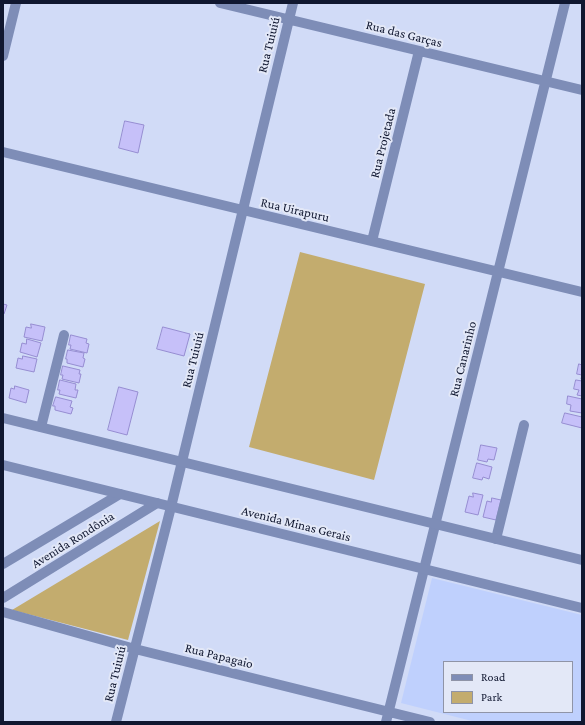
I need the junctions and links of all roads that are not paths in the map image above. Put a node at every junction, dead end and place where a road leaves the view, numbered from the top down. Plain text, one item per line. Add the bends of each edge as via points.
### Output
1 (16, 3) edge
2 (220, 3) edge
3 (293, 3) edge
4 (565, 3) edge
5 (289, 20) junction
6 (419, 51) junction
7 (3, 56) edge
8 (545, 82) junction
9 (582, 90) edge
10 (3, 152) edge
11 (242, 211) junction
12 (372, 241) junction
13 (498, 271) junction
14 (582, 292) edge
15 (64, 335) dead end
16 (3, 418) edge
17 (524, 425) dead end
18 (41, 427) junction
19 (182, 462) junction
20 (3, 465) edge
21 (120, 494) junction
22 (157, 503) junction
23 (171, 507) junction
24 (435, 524) junction
25 (496, 539) junction
26 (582, 560) edge
27 (3, 564) edge
28 (424, 569) junction
29 (3, 598) edge
30 (582, 608) edge
31 (3, 612) edge
32 (135, 649) junction
33 (389, 712) junction
34 (116, 722) edge
35 (386, 722) edge
36 (430, 722) edge

1 - 7 street
2 - 5 street, Rua das Garças
3 - 5 street, Rua Tuiuiú
4 - 8 street, Rua Canarinho
5 - 6 street, Rua das Garças
5 - 11 street, Rua Tuiuiú
6 - 8 street, Rua das Garças
6 - 12 street, Rua Projetada
8 - 9 street, Rua das Garças
8 - 13 street, Rua Canarinho
10 - 11 street, Rua Uirapuru
11 - 12 street, Rua Uirapuru
11 - 19 street, Rua Tuiuiú
12 - 13 street, Rua Uirapuru
13 - 14 street, Rua Uirapuru
13 - 24 street, Rua Canarinho
15 - 18 street
16 - 18 street
17 - 25 street
18 - 19 street
19 - 23 street, Rua Tuiuiú
19 - 24 street
20 - 21 street, Avenida Minas Gerais
21 - 22 street, Avenida Minas Gerais
21 - 27 street, Avenida Rondônia
22 - 23 street, Avenida Minas Gerais
22 - 29 street, Avenida Rondônia
23 - 28 street, Avenida Minas Gerais
23 - 32 street, Rua Tuiuiú
24 - 25 street
24 - 28 street, Rua Canarinho
25 - 26 street
28 - 30 street, Avenida Minas Gerais
28 - 33 street, Rua Canarinho
31 - 32 street, Rua Papagaio
32 - 33 street, Rua Papagaio
32 - 34 street, Rua Tuiuiú
33 - 35 street, Rua Canarinho
33 - 36 street, Rua Papagaio

